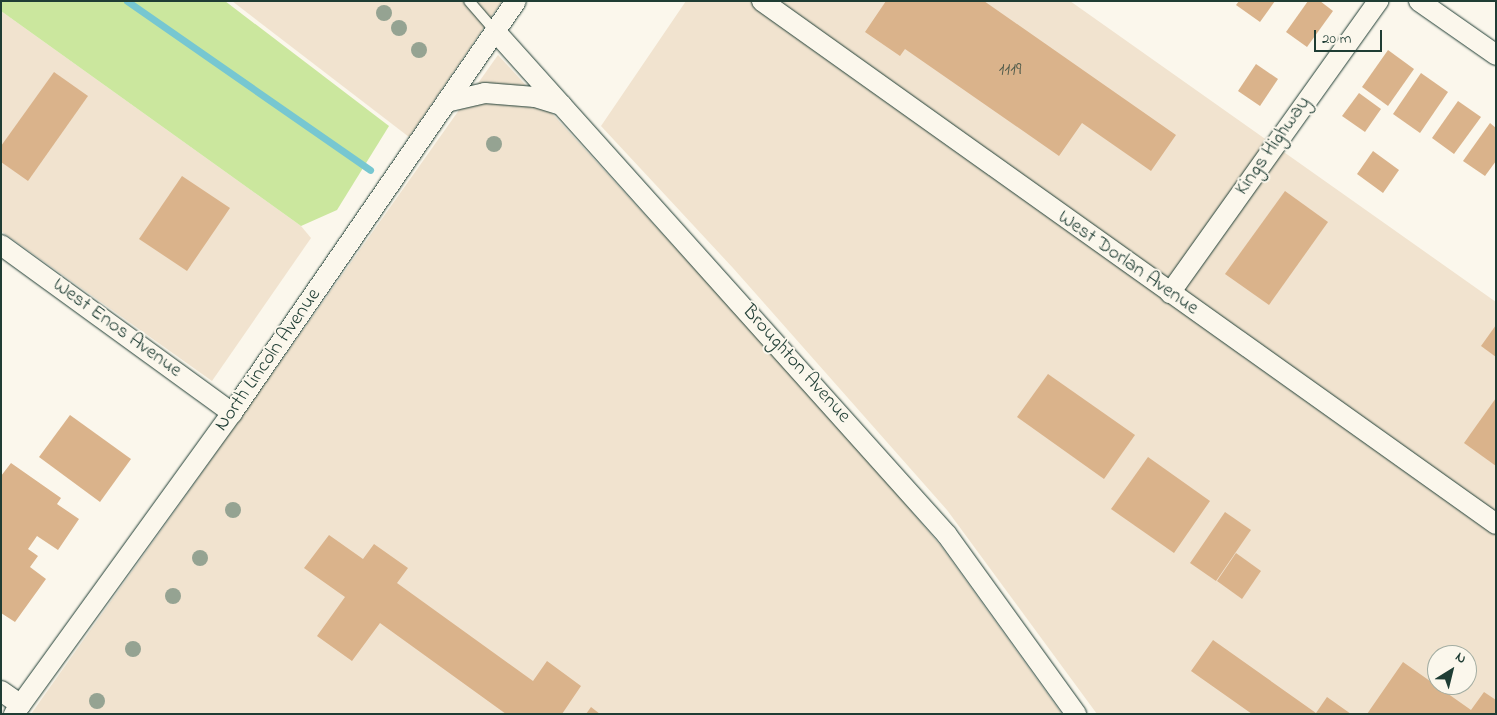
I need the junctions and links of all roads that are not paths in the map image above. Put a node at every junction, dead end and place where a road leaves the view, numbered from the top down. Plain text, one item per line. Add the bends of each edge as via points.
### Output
1 (469, 1) edge
2 (516, 1) edge
3 (762, 1) edge
4 (1378, 1) edge
5 (1419, 1) edge
6 (495, 31) junction
7 (1496, 55) edge
8 (446, 102) junction
9 (562, 105) junction
10 (1, 245) edge
11 (1170, 293) junction
12 (232, 413) junction
13 (1496, 524) edge
14 (1, 691) edge
15 (18, 709) edge
16 (1076, 714) edge

1 - 6 lane
2 - 6 street, North Lincoln Avenue
3 - 11 street, West Dorlan Avenue
4 - 11 street, Kings Highway
5 - 7 street
6 - 8 street, North Lincoln Avenue
6 - 9 street, Broughton Avenue
8 - 9 street via 485,93 535,97
8 - 12 street, North Lincoln Avenue
9 - 16 street, Broughton Avenue via 947,535 1020,632
10 - 12 street, West Enos Avenue
11 - 13 street, West Dorlan Avenue
12 - 15 street, North Lincoln Avenue
14 - 15 street

